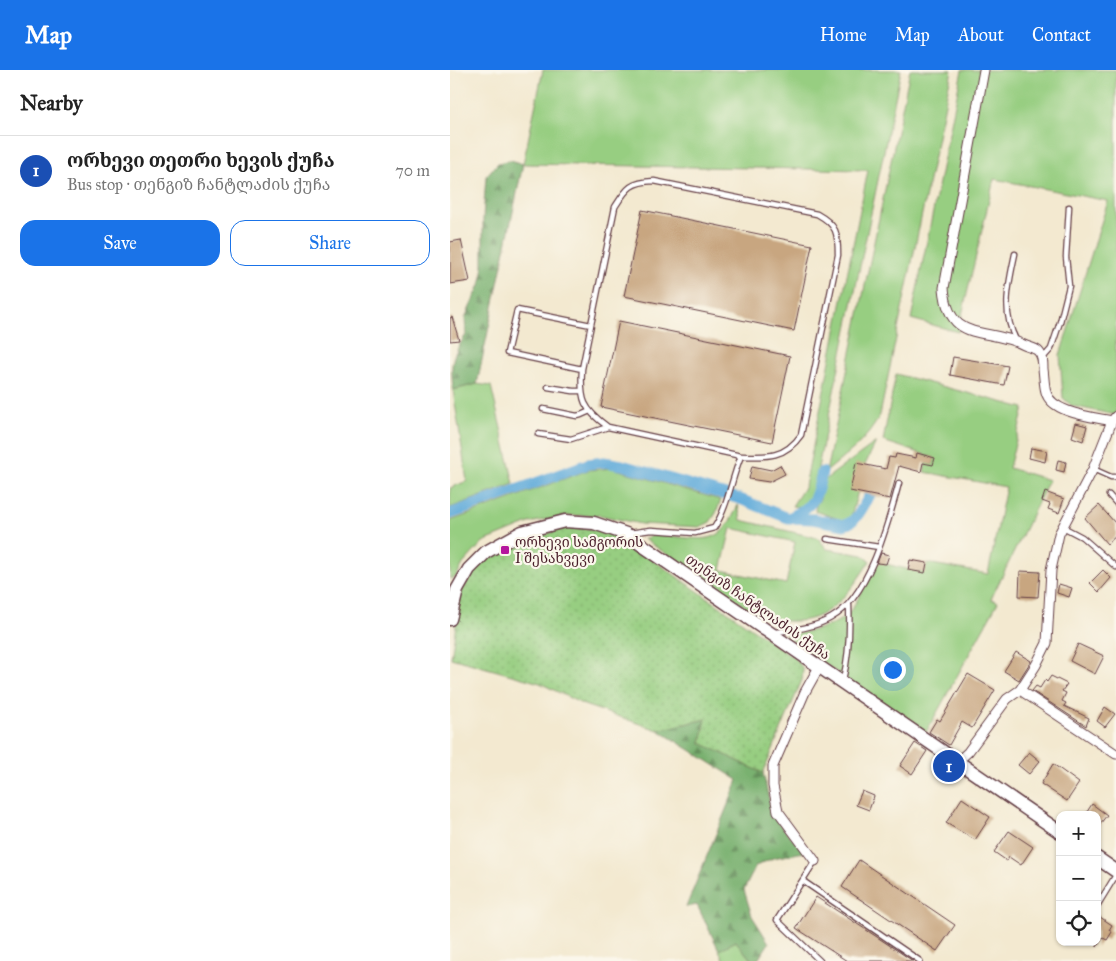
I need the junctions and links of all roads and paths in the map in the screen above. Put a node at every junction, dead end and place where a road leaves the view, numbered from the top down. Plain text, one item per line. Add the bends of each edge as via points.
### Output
1 (984, 70) edge
2 (1069, 207) dead end
3 (1015, 254) dead end
4 (591, 325) junction
5 (1016, 341) junction
6 (1042, 358) junction
7 (582, 369) junction
8 (548, 387) dead end
9 (580, 390) junction
10 (543, 409) dead end
11 (590, 411) junction
12 (1114, 418) edge
13 (608, 427) junction
14 (538, 434) dead end
15 (741, 456) junction
16 (1093, 469) junction
17 (1114, 478) edge
18 (900, 484) dead end
19 (1109, 496) dead end
20 (1116, 504) edge
21 (1063, 527) junction
22 (626, 534) junction
23 (827, 539) dead end
24 (878, 547) junction
25 (1116, 567) edge
26 (454, 589) edge
27 (849, 605) junction
28 (450, 619) edge
29 (771, 633) junction
30 (819, 667) junction
31 (842, 684) junction
32 (1020, 690) junction
33 (1116, 754) edge
34 (957, 762) junction
35 (1056, 829) edge
36 (815, 861) joint
37 (1101, 861) edge
38 (1116, 871) edge
39 (1116, 875) edge
40 (802, 881) junction
41 (1100, 901) edge
42 (820, 961) edge
43 (920, 961) edge

1 - 5 street via 944,288 945,305 955,322 966,330
2 - 6 lane via 1066,258 1069,286 1051,349
3 - 5 lane via 1007,303 1010,328
4 - 7 lane
4 - 7 lane via 517,310 507,352
4 - 15 lane via 615,207 625,191 638,182 654,181 817,214 831,222 838,238 838,255 801,435 795,444 781,453 769,457
5 - 6 street via 1038,351
6 - 12 street via 1046,393 1054,405 1073,413
7 - 9 lane
8 - 9 lane
9 - 11 lane
10 - 11 lane via 577,416
11 - 13 lane
12 - 16 street
13 - 14 lane via 571,439
13 - 15 lane
15 - 22 lane via 714,528 695,533 651,530
16 - 17 lane
16 - 21 street
18 - 24 lane
19 - 20 lane
21 - 25 lane via 1082,537
21 - 32 street via 1051,570 1047,643
22 - 26 street, თენგიზ ჩანტლაძის ქუჩა via 594,523 566,521 522,532 486,552
22 - 29 street, თენგიზ ჩანტლაძის ქუჩა
23 - 24 lane
24 - 27 lane via 868,576
26 - 28 street, თენგიზ ჩანტლაძის ქუჩა
27 - 29 lane via 831,618 805,628
27 - 31 lane via 850,631
29 - 30 street, თენგიზ ჩანტლაძის ქუჩა
30 - 31 street, თენგიზ ჩანტლაძის ქუჩა
30 - 36 street via 773,766 778,811
31 - 34 street, თენგიზ ჩანტლაძის ქუჩა
32 - 33 street
32 - 34 street via 1007,699
34 - 35 street, თენგიზ ჩანტლაძის ქუჩა
36 - 40 lane
37 - 38 street
39 - 41 lane
40 - 42 lane via 777,920
40 - 43 lane

